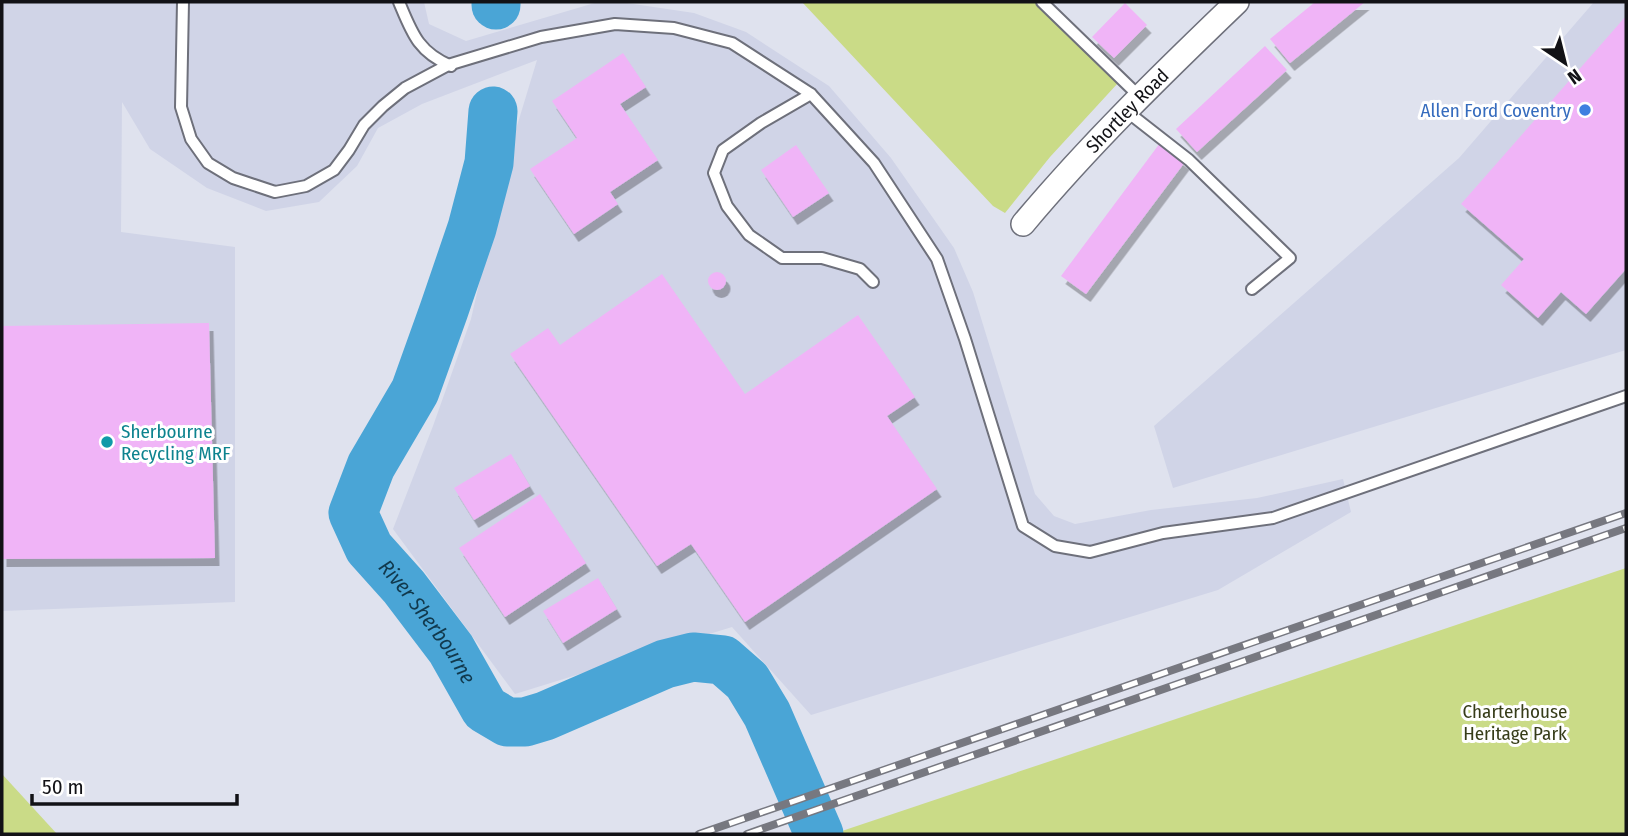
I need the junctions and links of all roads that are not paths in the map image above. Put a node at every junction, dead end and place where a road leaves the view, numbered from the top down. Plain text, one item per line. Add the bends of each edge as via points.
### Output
1 (183, 2) edge
2 (399, 2) edge
3 (1042, 2) edge
4 (1237, 2) edge
5 (450, 65) junction
6 (811, 94) junction
7 (1132, 103) junction
8 (1023, 223) dead end
9 (873, 282) dead end
10 (1252, 289) dead end
11 (1626, 396) edge

1 - 5 lane via 181,107 191,138 208,163 233,178 275,192 306,186 334,170 364,125 383,106 405,88
2 - 5 lane via 412,33 433,59
3 - 7 lane
4 - 7 street, Shortley Road
5 - 6 lane via 541,37 615,24 674,28 732,43
6 - 9 lane via 723,150 714,173 727,206 749,235 782,258 822,258 860,269
6 - 11 lane via 874,163 937,259 1023,526 1055,546 1090,552 1163,533 1273,518
7 - 8 street, Shortley Road
7 - 10 lane via 1290,258

